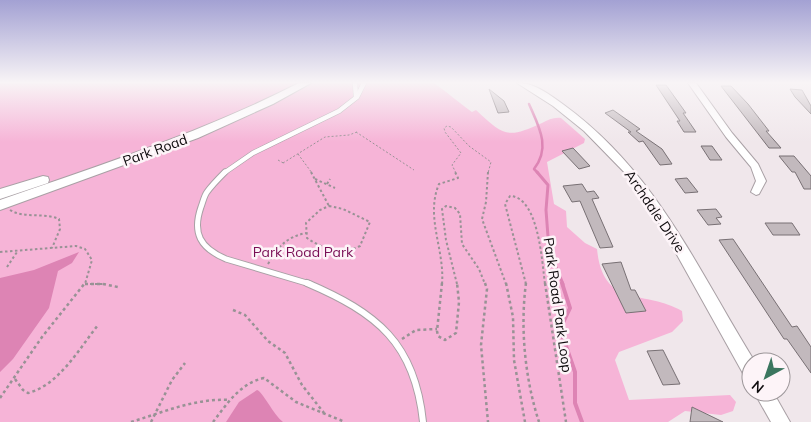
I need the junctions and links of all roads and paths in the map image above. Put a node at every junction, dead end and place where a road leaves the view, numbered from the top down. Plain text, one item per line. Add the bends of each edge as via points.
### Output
1 (247, 103) edge
2 (267, 103) edge
3 (351, 103) edge
4 (555, 103) edge
5 (706, 103) edge
6 (298, 154) junction
7 (278, 160) dead end
8 (414, 170) dead end
9 (315, 179) junction
10 (330, 179) dead end
11 (327, 184) junction
12 (335, 188) dead end
13 (756, 192) dead end
14 (0, 194) edge
15 (4, 205) edge
16 (329, 206) junction
17 (306, 233) junction
18 (52, 248) junction
19 (0, 252) edge
20 (18, 252) junction
21 (7, 267) dead end
22 (264, 270) junction
23 (85, 284) junction
24 (118, 287) dead end
25 (233, 310) dead end
26 (98, 325) dead end
27 (437, 329) junction
28 (396, 342) junction
29 (741, 354) edge
30 (184, 363) dead end
31 (15, 379) junction
32 (0, 398) edge
33 (230, 400) junction
34 (769, 402) edge
35 (154, 415) junction
36 (326, 415) junction
37 (131, 422) edge
38 (151, 422) edge
39 (213, 422) edge
40 (345, 422) edge
41 (424, 422) edge
42 (488, 422) edge
43 (525, 422) edge
44 (539, 422) edge
45 (566, 422) edge
46 (781, 422) edge

1 - 14 main road, Park Road via 168,137
2 - 15 main road, Park Road via 158,149
3 - 22 lane via 231,166 215,179 200,200 197,228 206,247 219,256
4 - 29 street, Archdale Drive via 590,130 643,187
5 - 13 street via 755,166 761,180
6 - 7 path via 284,164
6 - 8 path via 325,137 356,132
6 - 9 path
9 - 11 path
9 - 16 path
10 - 11 path
11 - 12 path
15 - 18 path via 15,213 45,214 59,219 60,229
16 - 17 path via 306,223
16 - 17 path via 370,222 360,246 348,251 329,249 308,240
17 - 22 path via 286,239
18 - 20 path
18 - 23 path via 76,246 85,249 92,260
19 - 20 path
20 - 21 path
22 - 28 lane via 307,283 338,298 375,322
23 - 24 path
23 - 31 path via 42,337
25 - 36 path via 245,315 268,341 285,354 302,385
26 - 31 path via 40,391 28,393
27 - 28 path via 416,330
27 - 42 path via 438,336 445,340 456,333 461,300 444,236 442,209 446,206 455,208 460,214 462,244 479,269 487,289 481,345
27 - 43 path via 442,273 433,205 439,184 458,178 452,165 462,153 445,132 447,126 491,162 482,219 505,278
28 - 41 lane via 415,372
30 - 35 path
31 - 32 path
33 - 35 path via 216,398
33 - 36 path via 253,382 267,378 290,398
33 - 39 path
34 - 46 street
35 - 37 path
35 - 38 path
36 - 40 path
44 - 45 path, Park Road Park Loop via 525,356 526,281 505,204 513,195 525,203 537,230

